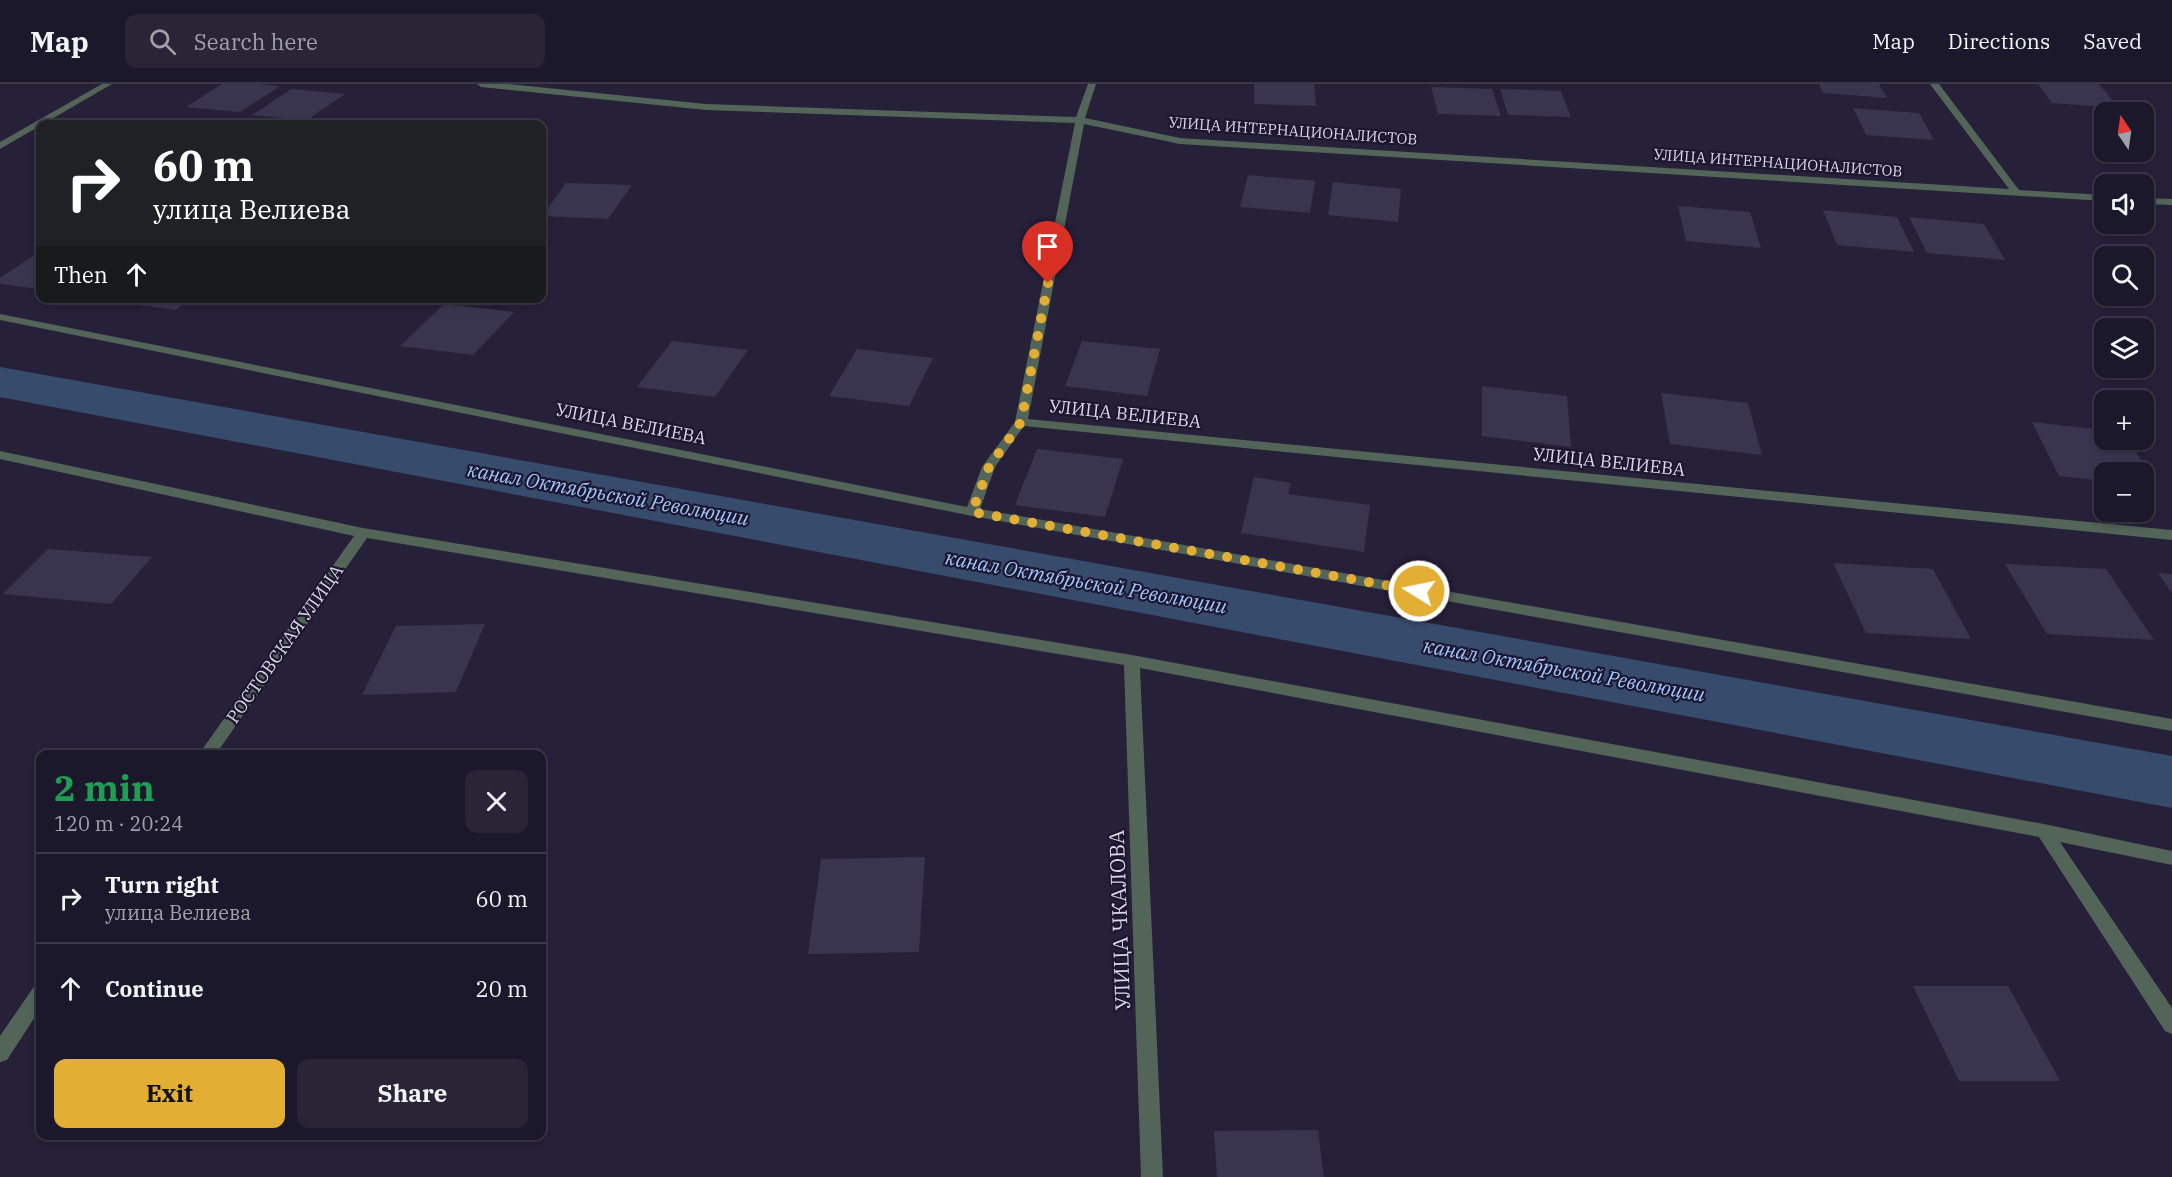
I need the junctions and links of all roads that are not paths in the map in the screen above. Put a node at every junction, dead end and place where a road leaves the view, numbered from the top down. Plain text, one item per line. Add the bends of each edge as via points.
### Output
1 (108, 84) edge
2 (481, 84) edge
3 (1092, 84) edge
4 (1934, 84) edge
5 (45, 120) edge
6 (1080, 120) junction
7 (36, 125) edge
8 (0, 146) edge
9 (2016, 192) junction
10 (2094, 197) edge
11 (2154, 201) edge
12 (2172, 202) edge
13 (0, 317) edge
14 (1021, 422) junction
15 (0, 454) edge
16 (972, 512) junction
17 (363, 533) junction
18 (2172, 535) edge
19 (1132, 661) junction
20 (2172, 724) edge
21 (210, 750) edge
22 (2044, 831) junction
23 (2172, 858) edge
24 (36, 1000) edge
25 (2172, 1025) edge
26 (0, 1053) edge
27 (1152, 1177) edge

1 - 5 street
2 - 6 street, УЛИЦА ИНТЕРНАЦИОНАЛИСТОВ via 706,106
3 - 6 street
4 - 9 street
6 - 9 street, УЛИЦА ИНТЕРНАЦИОНАЛИСТОВ via 1180,141
6 - 14 street
7 - 8 street
9 - 10 street, УЛИЦА ИНТЕРНАЦИОНАЛИСТОВ
11 - 12 street
13 - 16 street, УЛИЦА ВЕЛИЕВА
14 - 16 street via 989,467
14 - 18 street, УЛИЦА ВЕЛИЕВА
15 - 17 street
16 - 20 street, УЛИЦА ВЕЛИЕВА
17 - 19 street
17 - 21 street, РОСТОВСКАЯ УЛИЦА
19 - 22 street
19 - 27 street, УЛИЦА ЧКАЛОВА
22 - 23 street
22 - 25 street
24 - 26 street

